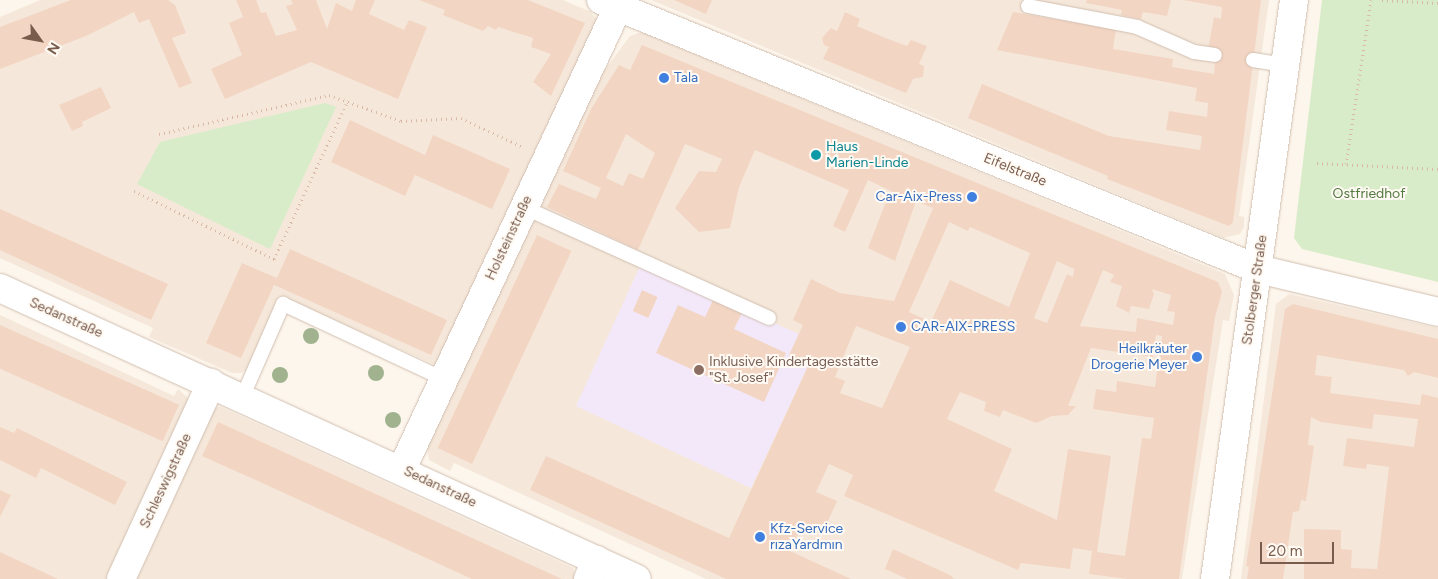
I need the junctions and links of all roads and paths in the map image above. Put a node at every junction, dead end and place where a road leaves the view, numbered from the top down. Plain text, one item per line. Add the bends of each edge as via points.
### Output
1 (1294, 0) edge
2 (1370, 0) edge
3 (1382, 0) edge
4 (1438, 3) edge
5 (609, 4) edge
6 (1028, 6) dead end
7 (1215, 55) dead end
8 (1253, 60) dead end
9 (1286, 65) junction
10 (348, 100) junction
11 (159, 134) dead end
12 (547, 158) junction
13 (1317, 163) dead end
14 (1346, 164) junction
15 (1438, 169) edge
16 (134, 191) dead end
17 (523, 207) junction
18 (1258, 268) junction
19 (0, 288) edge
20 (1438, 312) edge
21 (769, 318) dead end
22 (444, 379) junction
23 (211, 383) junction
24 (242, 398) junction
25 (402, 469) junction
26 (592, 569) edge
27 (121, 579) edge
28 (637, 579) edge
29 (1215, 579) edge

1 - 9 street, Stolberger Straße
2 - 14 path
3 - 4 path
5 - 12 street, Holsteinstraße
5 - 18 street, Eifelstraße
6 - 7 lane via 1137,27 1194,52
8 - 9 lane
9 - 18 street, Stolberger Straße
10 - 11 path via 329,95
10 - 12 path via 400,121 461,118
10 - 16 path via 274,258
12 - 17 street, Holsteinstraße
13 - 14 path
14 - 15 path
17 - 21 lane
17 - 22 street, Holsteinstraße
18 - 20 street, Eifelstraße
18 - 29 street, Stolberger Straße
19 - 23 street, Sedanstraße
22 - 24 lane via 283,304
22 - 25 street, Holsteinstraße
23 - 24 street, Sedanstraße
23 - 27 street, Schleswigstraße
24 - 25 street, Sedanstraße
25 - 26 street, Sedanstraße
26 - 28 street, Sedanstraße

